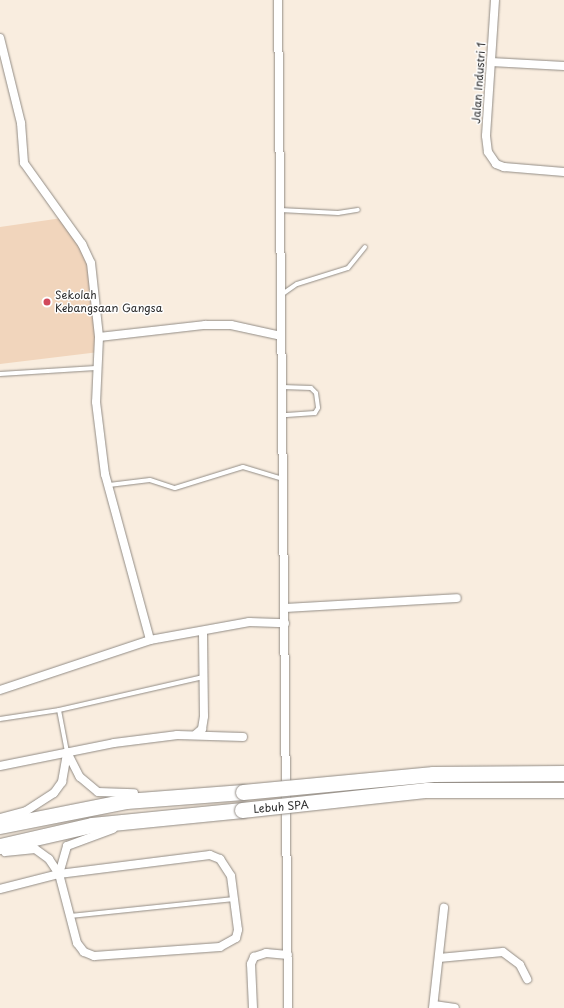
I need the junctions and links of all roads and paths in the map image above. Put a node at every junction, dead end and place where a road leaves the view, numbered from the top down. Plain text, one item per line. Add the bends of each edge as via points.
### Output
1 (278, 0) edge
2 (495, 0) edge
3 (0, 38) edge
4 (491, 62) junction
5 (564, 66) edge
6 (564, 172) edge
7 (280, 210) junction
8 (358, 210) dead end
9 (365, 247) dead end
10 (282, 295) junction
11 (281, 336) junction
12 (99, 337) junction
13 (96, 368) junction
14 (0, 374) edge
15 (282, 387) junction
16 (283, 415) junction
17 (283, 479) junction
18 (108, 484) junction
19 (457, 598) dead end
20 (285, 608) junction
21 (285, 623) junction
22 (203, 633) junction
23 (150, 640) junction
24 (205, 676) junction
25 (0, 690) edge
26 (59, 710) junction
27 (0, 719) edge
28 (196, 734) junction
29 (243, 737) dead end
30 (67, 752) junction
31 (0, 766) edge
32 (564, 773) edge
33 (564, 790) edge
34 (195, 795) junction
35 (0, 818) edge
36 (155, 819) junction
37 (0, 826) edge
38 (0, 846) edge
39 (0, 853) edge
40 (59, 874) junction
41 (0, 889) edge
42 (234, 899) junction
43 (444, 908) dead end
44 (69, 916) junction
45 (288, 955) junction
46 (439, 958) junction
47 (527, 979) dead end
48 (433, 1007) edge
49 (253, 1008) edge
50 (288, 1008) edge
51 (455, 1008) edge

1 - 7 street
2 - 4 street, Jalan Industri 1
3 - 12 street via 21,123 24,163 82,244 91,264
4 - 5 street
4 - 6 street, Jalan Industri 1 via 486,136 488,152 496,164
7 - 8 lane via 338,213
7 - 10 street
9 - 10 lane via 348,268 297,284
10 - 11 street
11 - 12 street via 231,325 205,325
11 - 15 street
12 - 13 street
13 - 14 lane
13 - 18 street via 96,402
15 - 16 street
15 - 16 lane via 311,388 316,392 318,408 315,413
16 - 17 street
17 - 18 lane via 243,467 175,488 150,480
17 - 20 street
18 - 23 street
19 - 20 street
20 - 21 street
21 - 22 street via 249,622
21 - 45 street
22 - 23 street
22 - 24 street
23 - 25 street
24 - 26 lane
24 - 28 street via 203,724
26 - 27 lane
26 - 30 lane
28 - 29 street
28 - 30 street
30 - 31 street
30 - 34 street via 80,777 98,792 110,795 177,791
30 - 35 street via 62,782 54,793 26,811
32 - 34 highway, Lebuh SPA, bridge via 433,774
33 - 36 highway, Lebuh SPA, bridge via 428,790
34 - 37 highway, Lebuh SPA via 80,808
36 - 38 highway, Lebuh SPA via 92,825
36 - 40 street via 102,832 67,846
39 - 40 street via 35,849 49,859
40 - 41 street
40 - 42 street via 210,855 226,867
40 - 44 street
42 - 44 lane
42 - 44 street via 236,938 220,947 94,956 84,952 77,943
43 - 46 street
45 - 49 street via 266,953 254,957
45 - 50 street
46 - 47 street via 503,952 520,965
46 - 48 street
48 - 51 street

